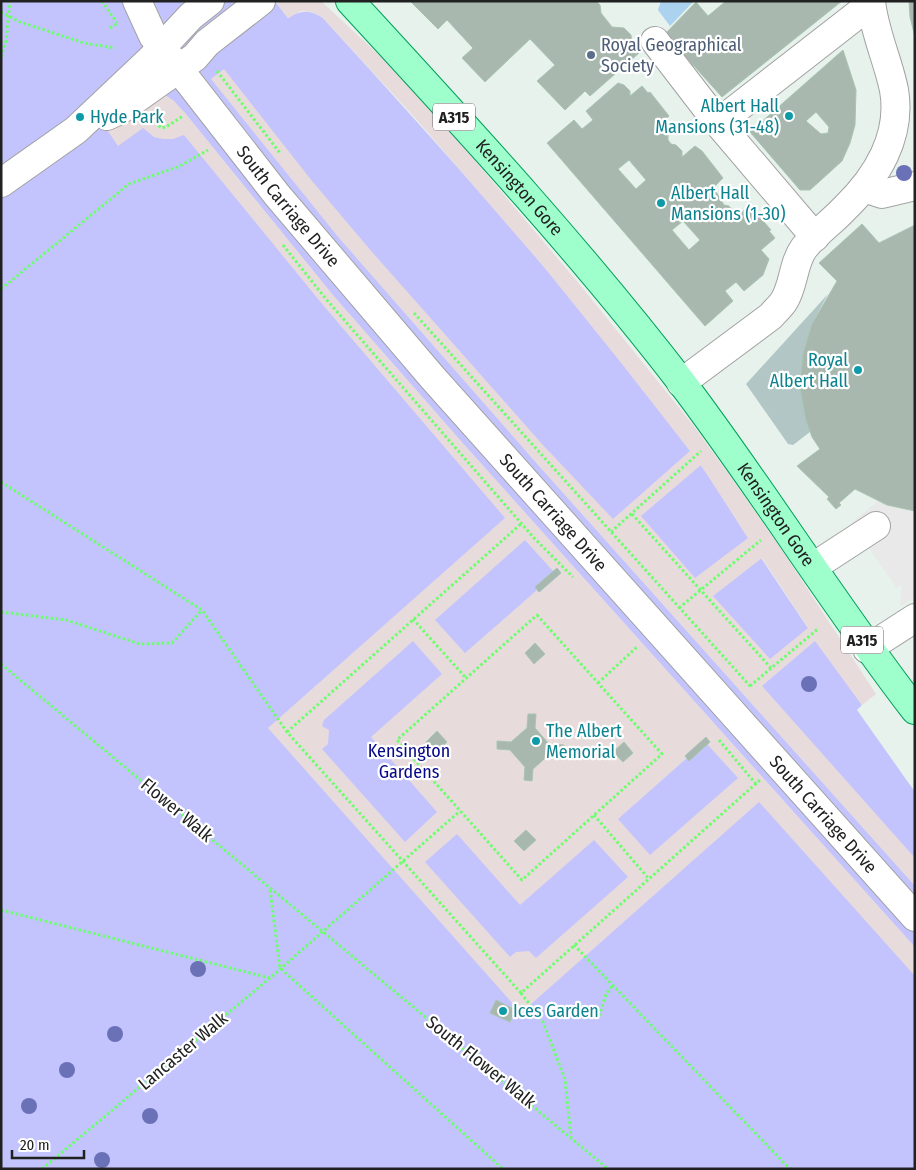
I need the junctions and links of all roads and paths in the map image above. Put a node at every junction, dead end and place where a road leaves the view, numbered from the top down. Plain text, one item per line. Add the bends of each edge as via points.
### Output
1 (10, 1) edge
2 (102, 1) edge
3 (261, 1) edge
4 (350, 1) edge
5 (871, 3) edge
6 (139, 4) edge
7 (201, 9) edge
8 (1, 12) edge
9 (9, 16) junction
10 (117, 24) junction
11 (110, 28) dead end
12 (120, 29) dead end
13 (655, 41) dead end
14 (115, 48) dead end
15 (1, 57) edge
16 (170, 59) junction
17 (219, 73) dead end
18 (904, 95) edge
19 (149, 113) dead end
20 (181, 117) dead end
21 (718, 123) junction
22 (208, 150) dead end
23 (284, 158) dead end
24 (1, 183) edge
25 (915, 186) edge
26 (864, 188) junction
27 (815, 237) junction
28 (1, 290) edge
29 (414, 312) dead end
30 (681, 383) junction
31 (696, 458) dead end
32 (1, 482) edge
33 (544, 503) junction
34 (632, 514) junction
35 (619, 525) dead end
36 (876, 526) dead end
37 (761, 540) dead end
38 (813, 567) junction
39 (701, 590) junction
40 (687, 601) dead end
41 (202, 610) junction
42 (1, 612) edge
43 (915, 618) edge
44 (413, 619) junction
45 (819, 628) dead end
46 (867, 649) junction
47 (631, 652) dead end
48 (1, 664) edge
49 (771, 668) junction
50 (466, 678) junction
51 (757, 680) dead end
52 (598, 683) junction
53 (750, 686) dead end
54 (915, 710) edge
55 (288, 732) junction
56 (778, 763) junction
57 (460, 811) junction
58 (594, 815) junction
59 (404, 862) junction
60 (650, 879) junction
61 (270, 888) junction
62 (1, 910) edge
63 (915, 917) edge
64 (323, 932) junction
65 (574, 945) junction
66 (353, 956) joint
67 (280, 968) junction
68 (270, 978) junction
69 (613, 985) junction
70 (522, 993) junction
71 (599, 1016) dead end
72 (571, 1137) junction
73 (42, 1169) edge
74 (503, 1169) edge
75 (608, 1169) edge
76 (790, 1169) edge

1 - 9 path
2 - 10 path
3 - 16 street via 208,43 176,53 169,52
4 - 30 main road, Kensington Gore / A315 via 559,232
5 - 18 street via 875,30
5 - 21 street
6 - 7 street via 166,20
6 - 16 street via 153,36
7 - 16 street
8 - 9 path
9 - 14 path via 84,43
9 - 15 path
10 - 11 path
10 - 12 path
13 - 21 street
16 - 24 street
16 - 33 street, South Carriage Drive via 296,218
17 - 23 path
18 - 26 street via 875,174
19 - 20 path via 161,128
21 - 27 street
22 - 28 path via 180,166 129,184
25 - 26 street via 882,194
26 - 27 street
27 - 30 street via 799,257 784,302 771,316
29 - 53 path
30 - 38 main road, Kensington Gore / A315
31 - 34 path
32 - 41 path
33 - 44 path
33 - 56 street, South Carriage Drive
34 - 35 path
34 - 39 path
36 - 38 street
37 - 39 path
38 - 46 main road, Kensington Gore / A315
39 - 40 path
39 - 49 path
41 - 42 path via 172,643 140,644 66,620
41 - 55 path
43 - 46 street
44 - 50 path
44 - 55 path
45 - 49 path
46 - 54 main road, Kensington Gore / A315
47 - 52 path
48 - 61 path, Flower Walk
49 - 51 path
50 - 52 path via 537,615
50 - 57 path via 397,740
52 - 58 path via 662,754
55 - 59 path
56 - 60 path
56 - 63 street, South Carriage Drive
57 - 58 path via 522,880
57 - 59 path, Lancaster Walk
58 - 60 path
59 - 64 path, Lancaster Walk
59 - 70 path
60 - 65 path
61 - 64 path, Flower Walk
61 - 67 path
62 - 68 path
64 - 66 path, Flower Walk
64 - 67 path, Lancaster Walk
65 - 69 path
65 - 70 path
66 - 72 path, South Flower Walk
67 - 68 path, Lancaster Walk
67 - 74 path
68 - 73 path, Lancaster Walk
69 - 71 path via 606,994
69 - 76 path
70 - 72 path via 542,1022 565,1079
72 - 75 path, South Flower Walk

